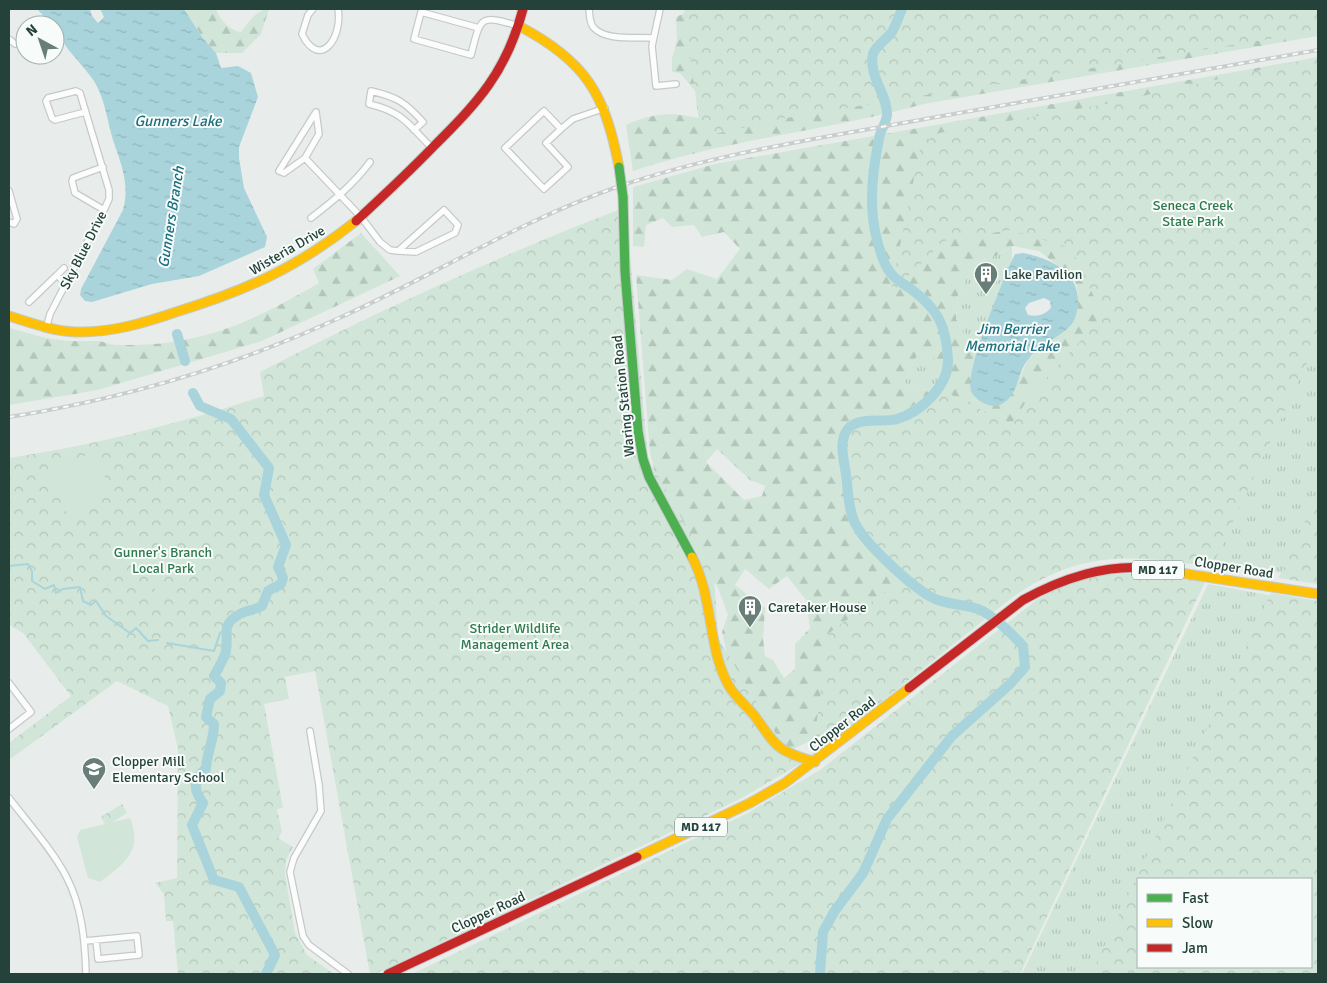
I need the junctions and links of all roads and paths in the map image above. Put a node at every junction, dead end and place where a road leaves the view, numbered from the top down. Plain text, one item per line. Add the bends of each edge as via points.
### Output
1 (313, 9) edge
2 (338, 9) edge
3 (523, 9) edge
4 (589, 9) edge
5 (660, 9) edge
6 (519, 26) junction
7 (479, 28) junction
8 (652, 38) junction
9 (676, 84) dead end
10 (605, 108) junction
11 (85, 112) junction
12 (561, 128) junction
13 (414, 130) junction
14 (431, 148) junction
15 (305, 158) junction
16 (370, 162) dead end
17 (103, 167) junction
18 (9, 191) edge
19 (341, 195) junction
20 (104, 210) junction
21 (361, 217) junction
22 (311, 218) dead end
23 (9, 222) edge
24 (398, 251) junction
25 (64, 268) dead end
26 (57, 275) junction
27 (66, 284) junction
28 (29, 302) dead end
29 (9, 316) edge
30 (46, 329) junction
31 (1318, 594) edge
32 (9, 683) edge
33 (9, 729) edge
34 (310, 731) dead end
35 (815, 762) junction
36 (9, 798) edge
37 (96, 940) junction
38 (85, 941) junction
39 (86, 974) edge
40 (348, 974) edge
41 (388, 974) edge

1 - 2 street via 302,34 311,47 317,49 328,48 334,42 340,22
3 - 6 street
4 - 8 street via 591,22 600,32
5 - 8 street
6 - 7 street via 492,18 485,20
6 - 10 street, Waring Station Road via 565,54 594,87
6 - 14 street, Wisteria Drive via 500,68 483,95
7 - 7 street via 471,54 414,39 421,12
8 - 9 street via 656,86
10 - 12 street via 573,119
10 - 35 street, Waring Station Road, bridge via 612,128 623,197 626,282 643,459 649,477 702,576 708,594 716,652 729,686 774,745 791,755
11 - 11 street, Sky Blue Drive via 80,93 76,91 46,101 54,120
11 - 17 street, Sky Blue Drive
12 - 12 street via 544,111 505,148 544,189 568,167 546,143
13 - 13 street via 397,113 369,104 372,91 392,96 409,106 423,122
13 - 14 street
14 - 21 street, Wisteria Drive
15 - 15 street via 284,173 279,171 316,112 319,134
15 - 19 street
16 - 19 street
17 - 20 street, Sky Blue Drive via 110,190
17 - 20 street via 72,181 76,193
18 - 23 street via 17,219 14,224
19 - 21 street
19 - 22 street
20 - 27 street, Sky Blue Drive
21 - 24 street via 380,242 390,250
21 - 30 street, Wisteria Drive via 319,250 278,275 243,291 110,331 69,333
24 - 24 street via 444,210 458,225 455,233 416,252
25 - 26 street
26 - 27 street
26 - 28 street
27 - 30 street, Sky Blue Drive
29 - 30 street, Wisteria Drive
31 - 35 street, Clopper Road / MD 117 via 1174,572 1120,568 1096,570 1056,583 1006,613
32 - 33 street via 31,712
34 - 40 street via 321,811 294,858 290,872 303,936 309,945
35 - 41 street, Clopper Road / MD 117 via 750,803
36 - 38 street via 67,878 75,896
37 - 37 street via 137,936 139,955 98,959
37 - 38 street
38 - 39 street

